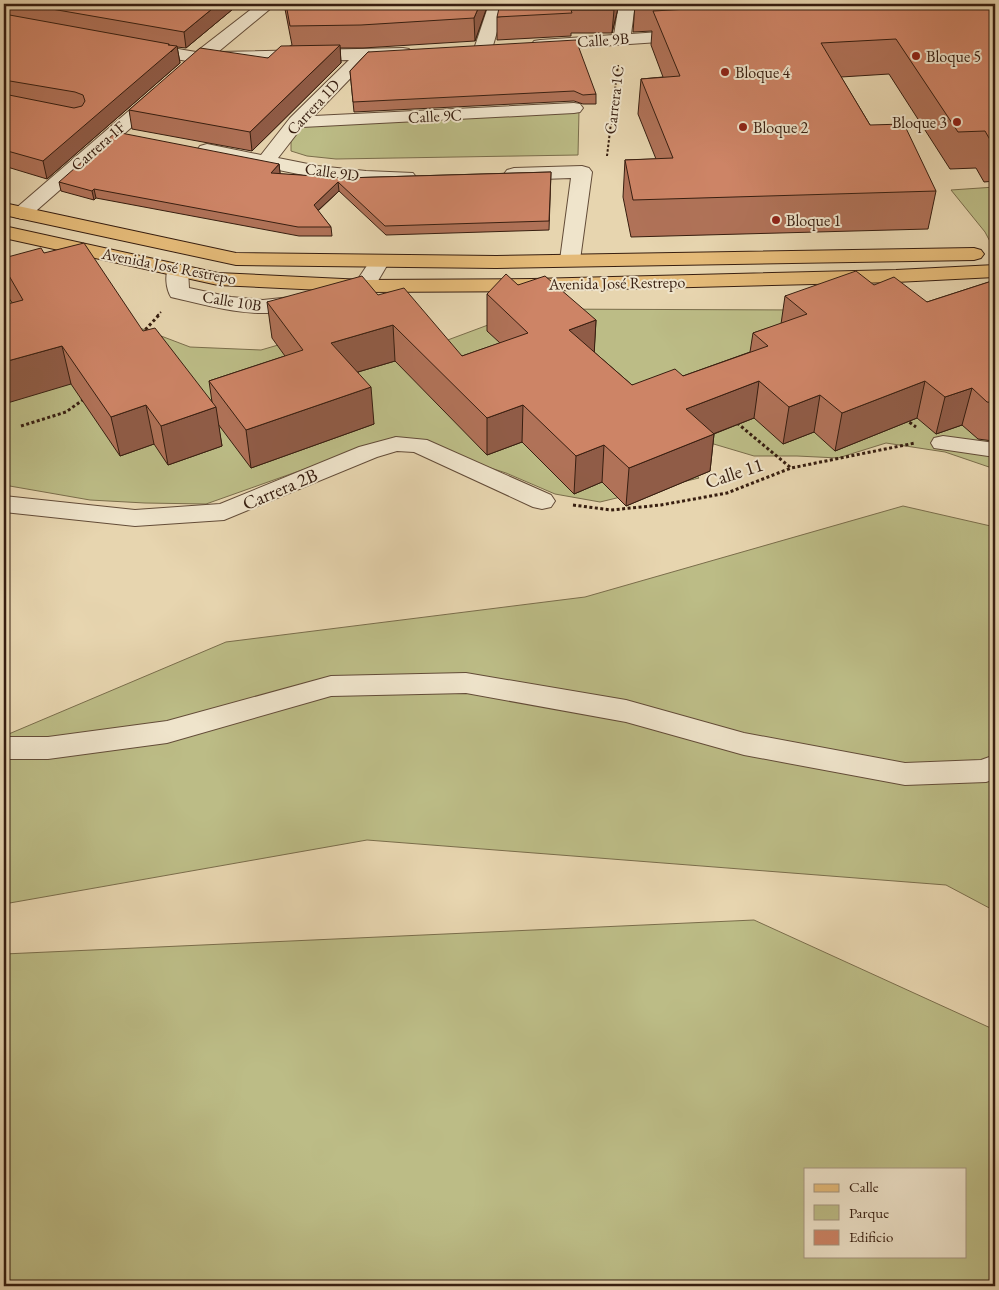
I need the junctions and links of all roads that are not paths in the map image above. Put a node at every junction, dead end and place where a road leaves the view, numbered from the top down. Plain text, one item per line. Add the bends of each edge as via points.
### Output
1 (268, 4) edge
2 (497, 4) edge
3 (627, 4) edge
4 (709, 34) edge
5 (622, 39) junction
6 (121, 44) edge
7 (522, 46) edge
8 (502, 48) edge
9 (482, 49) junction
10 (464, 50) edge
11 (418, 52) edge
12 (363, 56) junction
13 (199, 58) junction
14 (185, 71) edge
15 (171, 83) edge
16 (574, 108) dead end
17 (297, 122) junction
18 (114, 133) junction
19 (133, 136) edge
20 (190, 147) edge
21 (266, 161) junction
22 (496, 174) edge
23 (429, 177) edge
24 (13, 211) edge
25 (4, 232) edge
26 (70, 247) junction
27 (995, 254) edge
28 (32, 258) edge
29 (570, 260) junction
30 (379, 262) junction
31 (177, 270) junction
32 (995, 271) edge
33 (364, 286) junction
34 (938, 441) road end
35 (995, 450) edge
36 (542, 501) road end
37 (4, 504) edge
38 (4, 748) edge
39 (995, 766) edge

1 - 13 street
2 - 9 street
3 - 5 street, Carrera 1C
4 - 5 street, Calle 9B
5 - 7 street, Calle 9B
6 - 13 street
8 - 9 street
9 - 10 street
11 - 12 street
12 - 13 street
12 - 17 street, Carrera 1D
13 - 14 street
15 - 18 street, Carrera 1F
16 - 17 street, Calle 9C
17 - 21 street, Carrera 1D
18 - 19 street
18 - 24 street, Carrera 1F
20 - 21 street, Calle 9D
21 - 23 street, Calle 9D via 318,172 366,177
22 - 29 street via 582,172
24 - 30 main road, Avenida José Restrepo via 236,258
25 - 26 main road, Avenida José Restrepo
26 - 28 street
26 - 31 main road, Avenida José Restrepo
27 - 29 main road, Avenida José Restrepo
29 - 30 main road, Avenida José Restrepo
30 - 33 street
31 - 33 main road, Avenida José Restrepo via 218,279
31 - 33 street, Calle 10B via 179,292 236,305 285,306
32 - 33 main road, Avenida José Restrepo via 532,285
34 - 35 street
36 - 37 street, Carrera 2B via 418,445 396,444 368,452 224,512 136,518
38 - 39 street via 48,748 167,732 331,686 466,683 626,711 744,744 905,774 986,771

